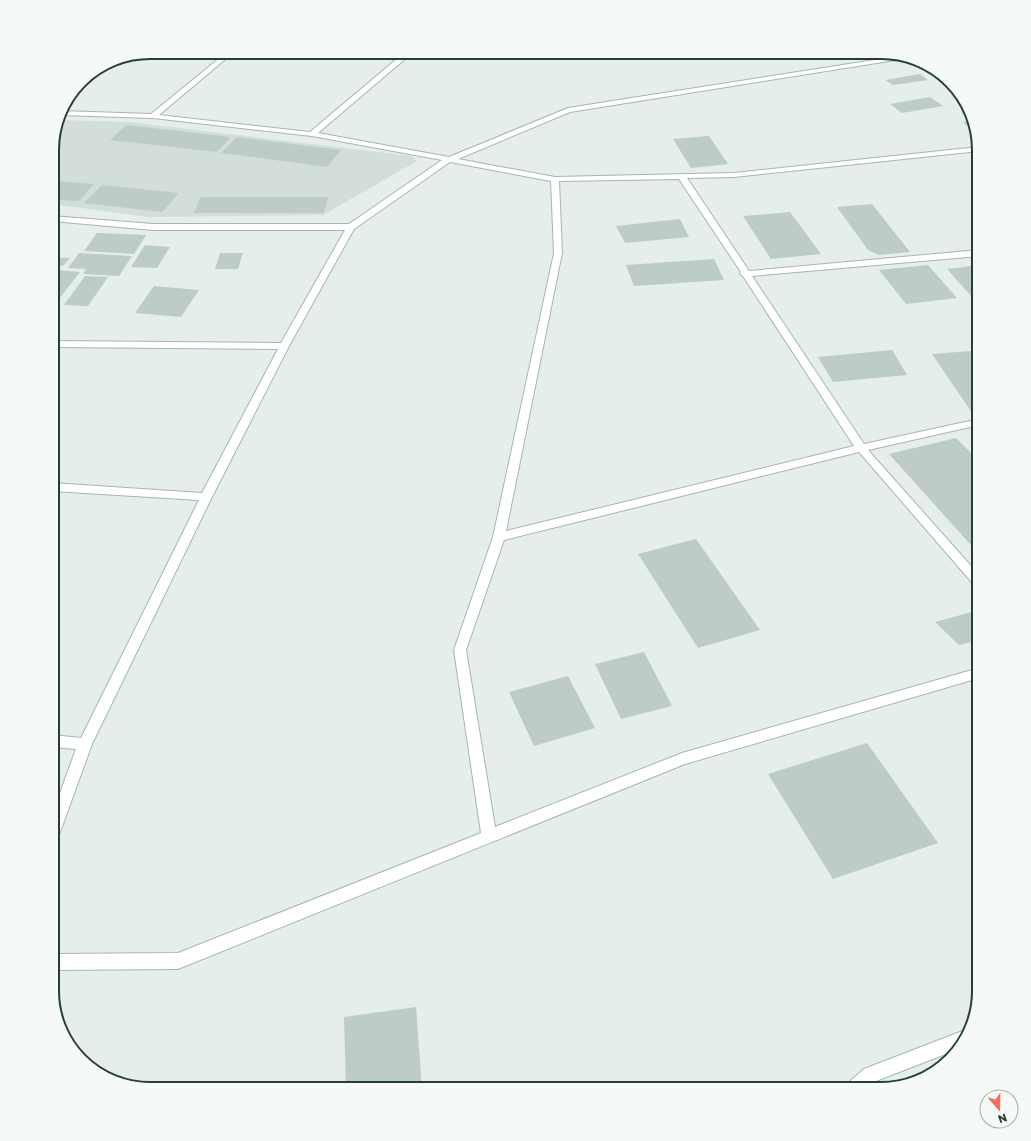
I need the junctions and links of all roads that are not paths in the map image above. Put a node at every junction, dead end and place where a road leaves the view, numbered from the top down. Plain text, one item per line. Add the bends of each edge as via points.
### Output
1 (222, 59) edge
2 (402, 59) edge
3 (890, 60) edge
4 (67, 113) edge
5 (152, 116) junction
6 (312, 134) junction
7 (972, 150) edge
8 (448, 160) junction
9 (682, 177) junction
10 (555, 179) junction
11 (59, 219) edge
12 (351, 227) junction
13 (972, 254) edge
14 (744, 274) junction
15 (59, 344) edge
16 (284, 346) junction
17 (972, 424) edge
18 (861, 448) junction
19 (59, 487) edge
20 (206, 497) junction
21 (499, 537) junction
22 (972, 575) edge
23 (972, 675) edge
24 (59, 742) edge
25 (85, 744) junction
26 (59, 816) edge
27 (489, 837) junction
28 (59, 962) edge
29 (957, 1041) edge
30 (862, 1082) edge

1 - 5 street
2 - 6 street
3 - 8 street via 568,110
4 - 5 street
5 - 6 street
6 - 8 street
7 - 9 street via 734,175
8 - 10 street
8 - 12 street
9 - 10 street
9 - 14 street
10 - 21 street via 558,253
11 - 12 street via 153,228
12 - 16 street
13 - 14 street
14 - 18 street
15 - 16 street
16 - 20 street
17 - 18 street
18 - 21 street
18 - 22 street
19 - 20 street
20 - 25 street
21 - 27 street via 460,650
23 - 27 street via 682,759
24 - 25 street
25 - 26 street
27 - 28 street via 178,961
29 - 30 street via 870,1075

